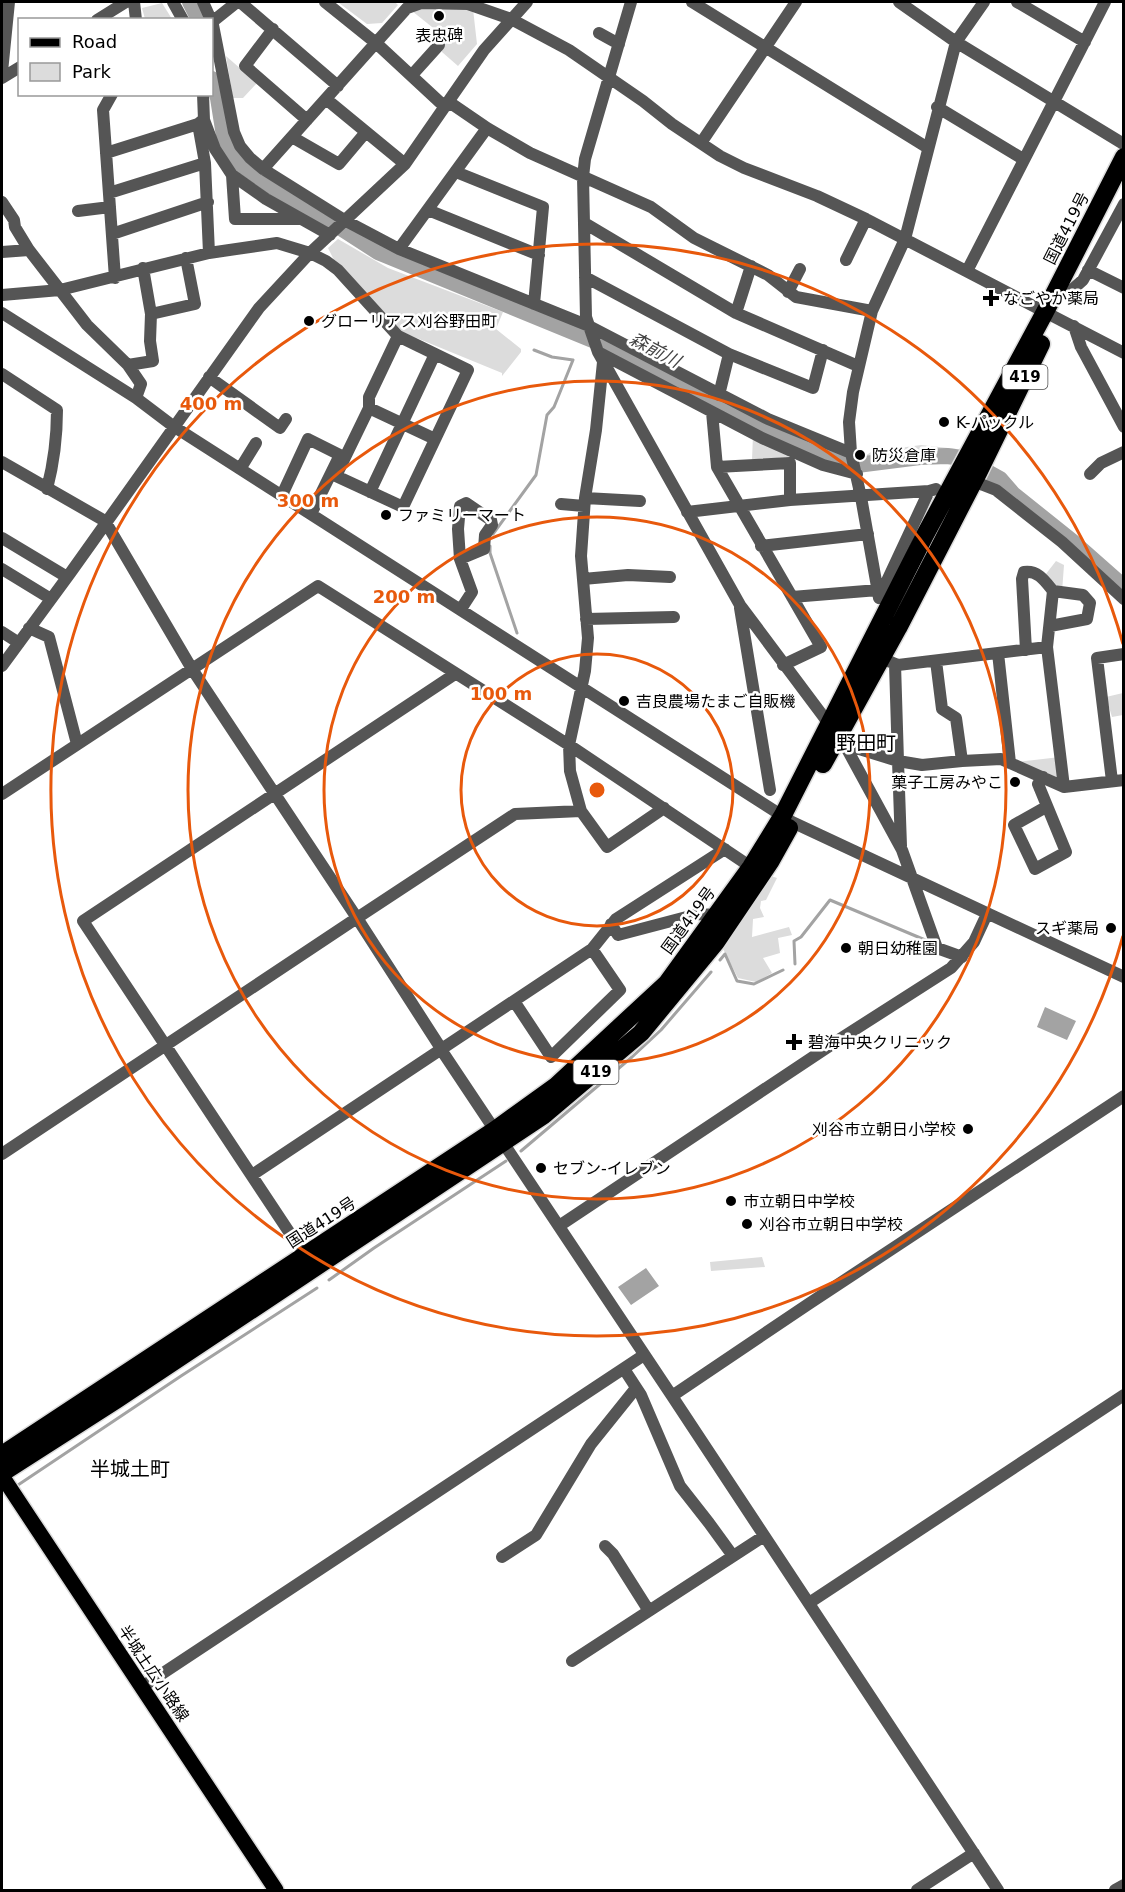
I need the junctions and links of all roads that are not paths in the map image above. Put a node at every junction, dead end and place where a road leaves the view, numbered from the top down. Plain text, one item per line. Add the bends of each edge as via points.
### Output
1 (9, 2) edge
2 (126, 2) edge
3 (134, 2) edge
4 (173, 2) edge
5 (203, 2) edge
6 (239, 2) edge
7 (325, 2) edge
8 (451, 2) edge
9 (527, 2) edge
10 (631, 2) edge
11 (692, 2) edge
12 (796, 2) edge
13 (899, 2) edge
14 (984, 2) edge
15 (1017, 2) edge
16 (1105, 2) edge
17 (100, 18) edge
18 (136, 18) edge
19 (182, 18) edge
20 (211, 18) edge
21 (213, 19) edge
22 (511, 19) junction
23 (213, 25) edge
24 (273, 29) junction
25 (599, 33) dead end
26 (956, 42) junction
27 (1085, 42) junction
28 (376, 43) junction
29 (3, 44) edge
30 (619, 44) junction
31 (439, 45) dead end
32 (765, 46) junction
33 (18, 68) edge
34 (2, 72) edge
35 (412, 75) junction
36 (2, 78) edge
37 (609, 78) junction
38 (338, 86) junction
39 (111, 96) edge
40 (203, 96) edge
41 (326, 99) junction
42 (1054, 102) junction
43 (447, 105) junction
44 (937, 107) junction
45 (307, 120) junction
46 (201, 122) junction
47 (487, 128) junction
48 (366, 132) junction
49 (292, 137) junction
50 (701, 143) junction
51 (1123, 146) edge
52 (928, 148) junction
53 (106, 153) junction
54 (1023, 159) junction
55 (206, 163) junction
56 (405, 164) junction
57 (263, 169) junction
58 (456, 172) junction
59 (232, 175) junction
60 (583, 177) junction
61 (1124, 183) edge
62 (109, 193) junction
63 (208, 202) junction
64 (1124, 204) edge
65 (3, 207) edge
66 (110, 207) junction
67 (428, 210) junction
68 (78, 211) dead end
69 (300, 219) junction
70 (866, 219) junction
71 (346, 221) junction
72 (586, 225) junction
73 (112, 234) junction
74 (330, 235) junction
75 (905, 239) junction
76 (399, 249) junction
77 (29, 250) junction
78 (2, 252) edge
79 (209, 253) junction
80 (310, 253) junction
81 (539, 255) junction
82 (186, 258) junction
83 (846, 260) dead end
84 (751, 266) junction
85 (143, 268) junction
86 (800, 268) dead end
87 (1088, 270) junction
88 (967, 271) junction
89 (585, 277) junction
90 (116, 278) junction
91 (1124, 288) edge
92 (60, 290) junction
93 (788, 292) junction
94 (1060, 293) junction
95 (2, 295) edge
96 (534, 304) junction
97 (872, 311) junction
98 (2, 313) edge
99 (736, 313) junction
100 (151, 314) junction
101 (1049, 314) junction
102 (589, 326) junction
103 (1074, 326) junction
104 (401, 337) junction
105 (823, 350) junction
106 (1124, 353) edge
107 (435, 354) junction
108 (729, 354) junction
109 (600, 357) junction
110 (128, 365) junction
111 (858, 366) junction
112 (2, 374) edge
113 (209, 377) junction
114 (719, 394) junction
115 (136, 398) junction
116 (370, 409) junction
117 (712, 412) junction
118 (286, 419) dead end
119 (402, 423) junction
120 (173, 426) junction
121 (1124, 428) edge
122 (435, 439) junction
123 (256, 443) dead end
124 (1124, 452) edge
125 (851, 453) junction
126 (2, 462) edge
127 (717, 467) junction
128 (240, 469) junction
129 (971, 473) junction
130 (857, 474) junction
131 (1090, 474) dead end
132 (46, 489) junction
133 (929, 491) junction
134 (370, 492) junction
135 (282, 495) junction
136 (861, 496) junction
137 (790, 500) junction
138 (640, 501) dead end
139 (585, 502) junction
140 (561, 504) dead end
141 (738, 506) junction
142 (687, 512) junction
143 (311, 514) junction
144 (105, 521) junction
145 (868, 534) junction
146 (2, 538) edge
147 (761, 546) junction
148 (460, 559) dead end
149 (2, 569) edge
150 (670, 577) dead end
151 (67, 578) junction
152 (583, 579) junction
153 (878, 590) junction
154 (1053, 591) junction
155 (792, 597) junction
156 (1124, 598) edge
157 (51, 599) junction
158 (740, 605) junction
159 (461, 609) junction
160 (674, 617) dead end
161 (586, 619) junction
162 (1050, 626) junction
163 (29, 628) junction
164 (2, 632) edge
165 (19, 643) junction
166 (1047, 647) junction
167 (1026, 650) junction
168 (998, 653) junction
169 (1124, 654) edge
170 (888, 661) junction
171 (936, 661) junction
172 (783, 665) junction
173 (2, 666) edge
174 (192, 669) junction
175 (455, 674) junction
176 (581, 687) junction
177 (836, 735) junction
178 (77, 744) junction
179 (569, 745) junction
180 (898, 760) junction
181 (962, 761) junction
182 (1010, 763) junction
183 (1043, 777) junction
184 (1118, 780) edge
185 (1064, 787) junction
186 (770, 790) dead end
187 (2, 794) edge
188 (274, 794) junction
189 (1046, 807) junction
190 (664, 808) junction
191 (581, 811) junction
192 (788, 819) junction
193 (725, 849) junction
194 (902, 850) junction
195 (751, 867) junction
196 (910, 878) junction
197 (987, 914) junction
198 (716, 915) junction
199 (357, 918) junction
200 (611, 924) junction
201 (592, 949) junction
202 (962, 957) junction
203 (1124, 977) edge
204 (514, 1001) junction
205 (165, 1046) junction
206 (442, 1050) junction
207 (1124, 1096) edge
208 (499, 1136) junction
209 (2, 1154) edge
210 (252, 1175) junction
211 (559, 1226) junction
212 (305, 1256) junction
213 (645, 1355) junction
214 (624, 1369) junction
215 (636, 1388) junction
216 (1124, 1395) edge
217 (672, 1396) junction
218 (2, 1455) edge
219 (6, 1482) edge
220 (764, 1536) junction
221 (604, 1546) dead end
222 (733, 1556) junction
223 (502, 1557) dead end
224 (809, 1602) junction
225 (650, 1611) junction
226 (572, 1661) dead end
227 (142, 1687) junction
228 (974, 1853) junction
229 (1124, 1885) edge
230 (276, 1890) edge
231 (917, 1890) edge
232 (998, 1890) edge
233 (1115, 1890) edge

1 - 29 street
2 - 17 street
3 - 18 street
4 - 19 street
5 - 20 street
6 - 21 street
6 - 24 street
7 - 28 street
8 - 22 street
8 - 28 street via 411,5
9 - 22 street
10 - 30 street
11 - 32 street
12 - 32 street
13 - 26 street
14 - 26 street
15 - 27 street
16 - 27 street
22 - 37 street via 569,50
22 - 43 street via 484,50
23 - 57 street via 234,132 240,146
24 - 38 street
24 - 45 street via 245,66
25 - 30 street
26 - 42 street
26 - 44 street
27 - 42 street
28 - 35 street
28 - 38 street
29 - 34 street
30 - 37 street
31 - 35 street
32 - 50 street
32 - 52 street
33 - 36 street
35 - 43 street
37 - 50 street
37 - 60 street
38 - 41 street
39 - 53 street via 103,110
40 - 46 street
41 - 45 street
41 - 48 street
42 - 51 street
42 - 54 street
43 - 47 street
43 - 56 street
44 - 52 street
44 - 54 street
45 - 49 street
46 - 53 street
46 - 55 street
46 - 59 street
47 - 58 street
47 - 60 street
48 - 49 street via 339,164
48 - 56 street
49 - 57 street
50 - 70 street via 744,168
51 - 94 highway, 国道419号 / 419
52 - 75 street
53 - 62 street
54 - 88 street
55 - 62 street
55 - 63 street
56 - 71 street
57 - 71 street
58 - 67 street
58 - 81 street via 543,207
59 - 69 street
59 - 69 street via 235,219
60 - 72 street
60 - 84 street via 651,207 694,238
61 - 94 highway, 国道419号 / 419
62 - 66 street
63 - 73 street
63 - 79 street
64 - 87 street
65 - 77 street via 14,219
66 - 68 street
66 - 73 street
67 - 76 street
67 - 81 street
69 - 74 street
70 - 75 street
70 - 83 street
71 - 74 street
71 - 76 street
72 - 89 street
72 - 99 street
73 - 90 street
74 - 80 street
75 - 88 street
75 - 97 street
76 - 96 street
77 - 78 street
77 - 92 street
79 - 80 street via 277,243
79 - 82 street
80 - 104 street via 338,270
80 - 113 street via 259,308
81 - 96 street
82 - 85 street
82 - 100 street via 195,304
84 - 93 street
84 - 99 street
85 - 90 street
85 - 100 street
86 - 93 street
87 - 91 street
87 - 94 street via 1083,280
88 - 101 street
89 - 102 street
89 - 108 street
90 - 92 street
92 - 95 street
92 - 110 street via 87,325
93 - 97 street via 796,297
94 - 101 highway, 国道419号 / 419
96 - 102 street
97 - 111 street
98 - 115 street
99 - 105 street
100 - 110 street via 153,360
101 - 103 street
101 - 129 highway, 国道419号 / 419
101 - 129 highway, 国道419号 / 419 via 982,430
102 - 109 street
102 - 114 street
103 - 106 street
103 - 121 street
104 - 107 street
104 - 116 street via 369,397
105 - 108 street via 813,388
105 - 111 street
107 - 119 street
107 - 122 street via 468,370
108 - 114 street
109 - 117 street
109 - 139 street via 596,430
109 - 142 street
110 - 115 street via 141,384
111 - 125 street via 849,422
112 - 132 street via 57,410 57,442
113 - 118 street via 280,428
113 - 120 street
114 - 125 street
115 - 120 street
116 - 119 street
116 - 134 street via 336,476
117 - 127 street
117 - 130 street via 813,460
119 - 122 street
119 - 134 street
120 - 128 street
120 - 144 street
122 - 134 street via 403,507
123 - 128 street
124 - 131 street via 1101,463
125 - 130 street
126 - 132 street
127 - 137 street via 790,463
127 - 141 street
128 - 135 street
129 - 133 street
129 - 156 street via 1053,535
129 - 170 highway, 国道419号 / 419
129 - 177 highway, 国道419号 / 419 via 925,535
130 - 136 street
132 - 144 street
133 - 136 street
133 - 153 street via 879,598
135 - 143 street
135 - 143 street via 308,439 340,455
136 - 137 street
136 - 145 street
137 - 141 street
138 - 139 street
139 - 140 street
139 - 152 street
141 - 142 street
141 - 147 street
142 - 158 street
143 - 159 street
144 - 151 street
144 - 174 street
145 - 147 street
145 - 153 street
146 - 151 street
147 - 155 street
148 - 159 street via 472,592
149 - 157 street
150 - 152 street
151 - 157 street
152 - 161 street
153 - 155 street
154 - 162 street
154 - 162 street via 1083,595 1090,603 1087,619
154 - 167 street via 1043,578 1031,571 1024,572
155 - 172 street via 821,647
157 - 163 street
158 - 172 street
158 - 186 street
159 - 176 street
160 - 161 street
161 - 176 street via 588,638
162 - 166 street
163 - 165 street
163 - 178 street via 49,637
164 - 165 street
165 - 173 street
166 - 167 street
166 - 185 street
167 - 168 street
168 - 171 street
168 - 182 street
169 - 184 street via 1097,657
170 - 171 street via 898,665
170 - 177 highway, 国道419号 / 419
170 - 180 street
171 - 181 street via 942,709 956,718
172 - 177 street
174 - 175 street via 318,586
174 - 178 street
174 - 188 street
175 - 179 street
175 - 188 street
176 - 179 street
176 - 192 street
177 - 180 street
177 - 192 highway, 国道419号 / 419
177 - 194 street
178 - 187 street
179 - 190 street
179 - 191 street via 570,771
180 - 181 street via 922,765
180 - 194 street
181 - 182 street via 1001,759
182 - 183 street
183 - 185 street
183 - 189 street via 1038,784
184 - 185 street
188 - 199 street
188 - 205 street via 83,921
189 - 189 street via 1066,852 1035,869 1014,825
190 - 191 street via 608,847
190 - 193 street
191 - 199 street via 515,814
192 - 195 highway, 国道419号 / 419
192 - 196 street
192 - 208 highway, 国道419号 / 419 via 770,862 716,942 642,1033 544,1115
193 - 195 street
193 - 200 street
194 - 196 street
195 - 198 highway, 国道419号 / 419
196 - 197 street
196 - 202 street via 937,948
197 - 202 street
197 - 203 street
198 - 200 street via 698,914 618,935
198 - 208 highway, 国道419号 / 419 via 667,983
199 - 205 street
199 - 206 street
200 - 201 street
201 - 204 street
201 - 204 street via 620,990 551,1057
202 - 211 street via 951,968
204 - 206 street
205 - 209 street
205 - 210 street
206 - 208 street
206 - 210 street
207 - 217 street
208 - 211 street
208 - 212 highway, 国道419号 / 419
208 - 219 highway, 国道419号 / 419 via 116,1400
210 - 212 street
211 - 213 street
212 - 218 highway, 国道419号 / 419
213 - 214 street
213 - 217 street
214 - 215 street
214 - 227 street
215 - 222 street via 680,1486
215 - 223 street via 591,1444 536,1535
216 - 224 street
217 - 220 street
219 - 227 main road, 半城土広小路線
220 - 222 street
220 - 224 street
221 - 225 street
222 - 225 street
224 - 228 street
225 - 226 street
227 - 230 main road, 半城土広小路線
228 - 231 street
228 - 232 street
229 - 233 street

